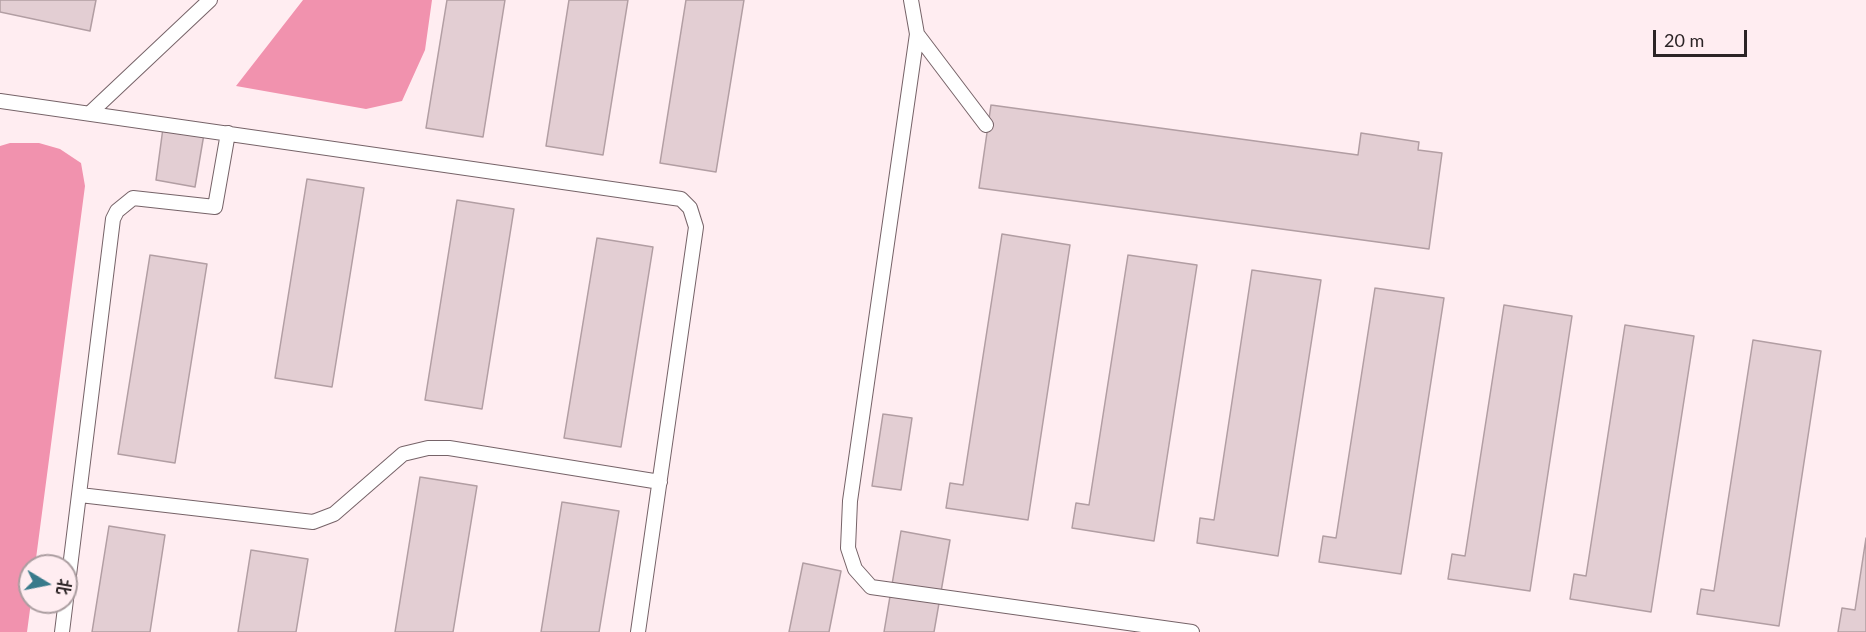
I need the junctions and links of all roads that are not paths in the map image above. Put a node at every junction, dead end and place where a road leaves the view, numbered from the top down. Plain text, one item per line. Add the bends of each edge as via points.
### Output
1 (210, 0) edge
2 (911, 0) edge
3 (917, 34) junction
4 (0, 100) edge
5 (90, 113) junction
6 (986, 125) dead end
7 (228, 134) junction
8 (660, 482) junction
9 (80, 495) junction
10 (62, 632) edge
11 (638, 632) edge
12 (1192, 632) edge

1 - 5 lane
2 - 3 lane
3 - 6 lane
3 - 12 lane via 849,501 848,548 855,570 865,583 882,589
4 - 5 lane
5 - 7 lane
7 - 8 lane via 681,199 690,208 696,226
7 - 9 lane via 215,207 134,198 113,219
8 - 9 lane via 449,448 428,448 403,454 334,514 313,522
8 - 11 lane
9 - 10 lane

